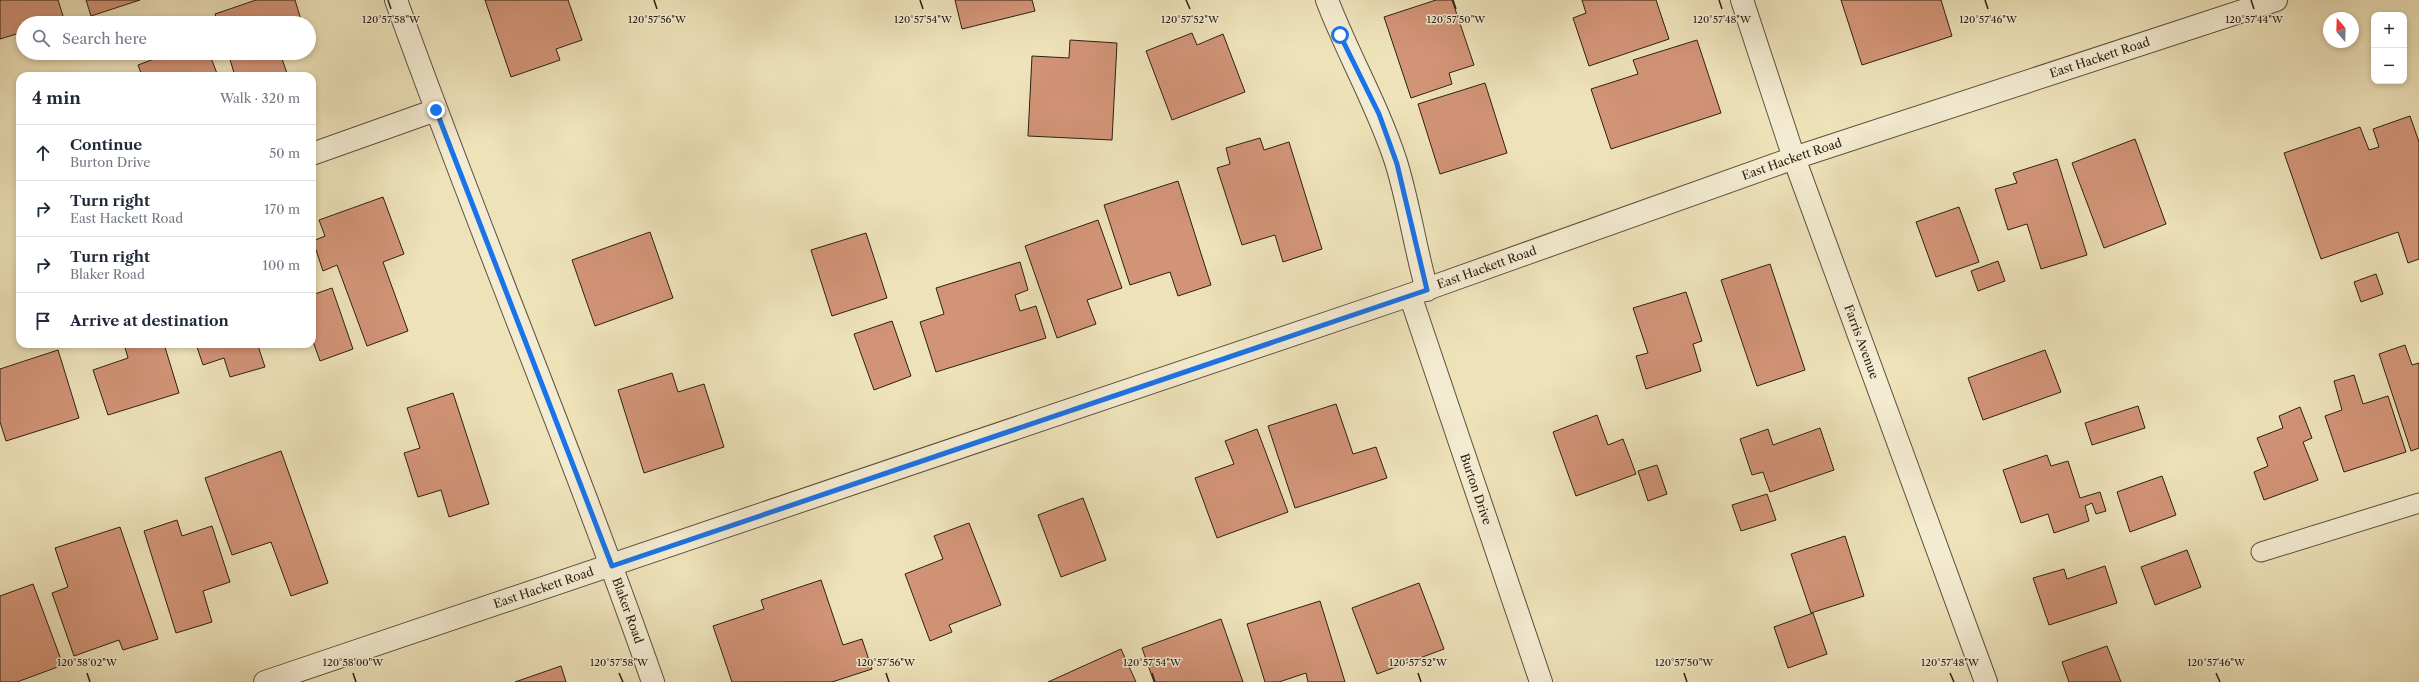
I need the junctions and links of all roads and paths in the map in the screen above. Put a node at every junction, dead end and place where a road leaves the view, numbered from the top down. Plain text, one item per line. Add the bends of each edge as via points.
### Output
1 (396, 0) edge
2 (1327, 0) edge
3 (1742, 0) edge
4 (2276, 0) edge
5 (436, 110) junction
6 (316, 153) edge
7 (1794, 158) junction
8 (1419, 293) junction
9 (2419, 503) edge
10 (2261, 552) dead end
11 (612, 566) junction
12 (265, 682) edge
13 (653, 682) edge
14 (1541, 682) edge
15 (1986, 682) edge

1 - 5 street, Blaker Road
2 - 8 street, Burton Drive via 1340,35 1379,114 1397,164
3 - 7 street, Farris Avenue
4 - 7 street, East Hackett Road
5 - 6 street
5 - 11 street, Blaker Road
7 - 8 street, East Hackett Road
7 - 15 street, Farris Avenue
8 - 11 street, East Hackett Road
8 - 14 street, Burton Drive
9 - 10 lane
11 - 12 street, East Hackett Road
11 - 13 street, Blaker Road

